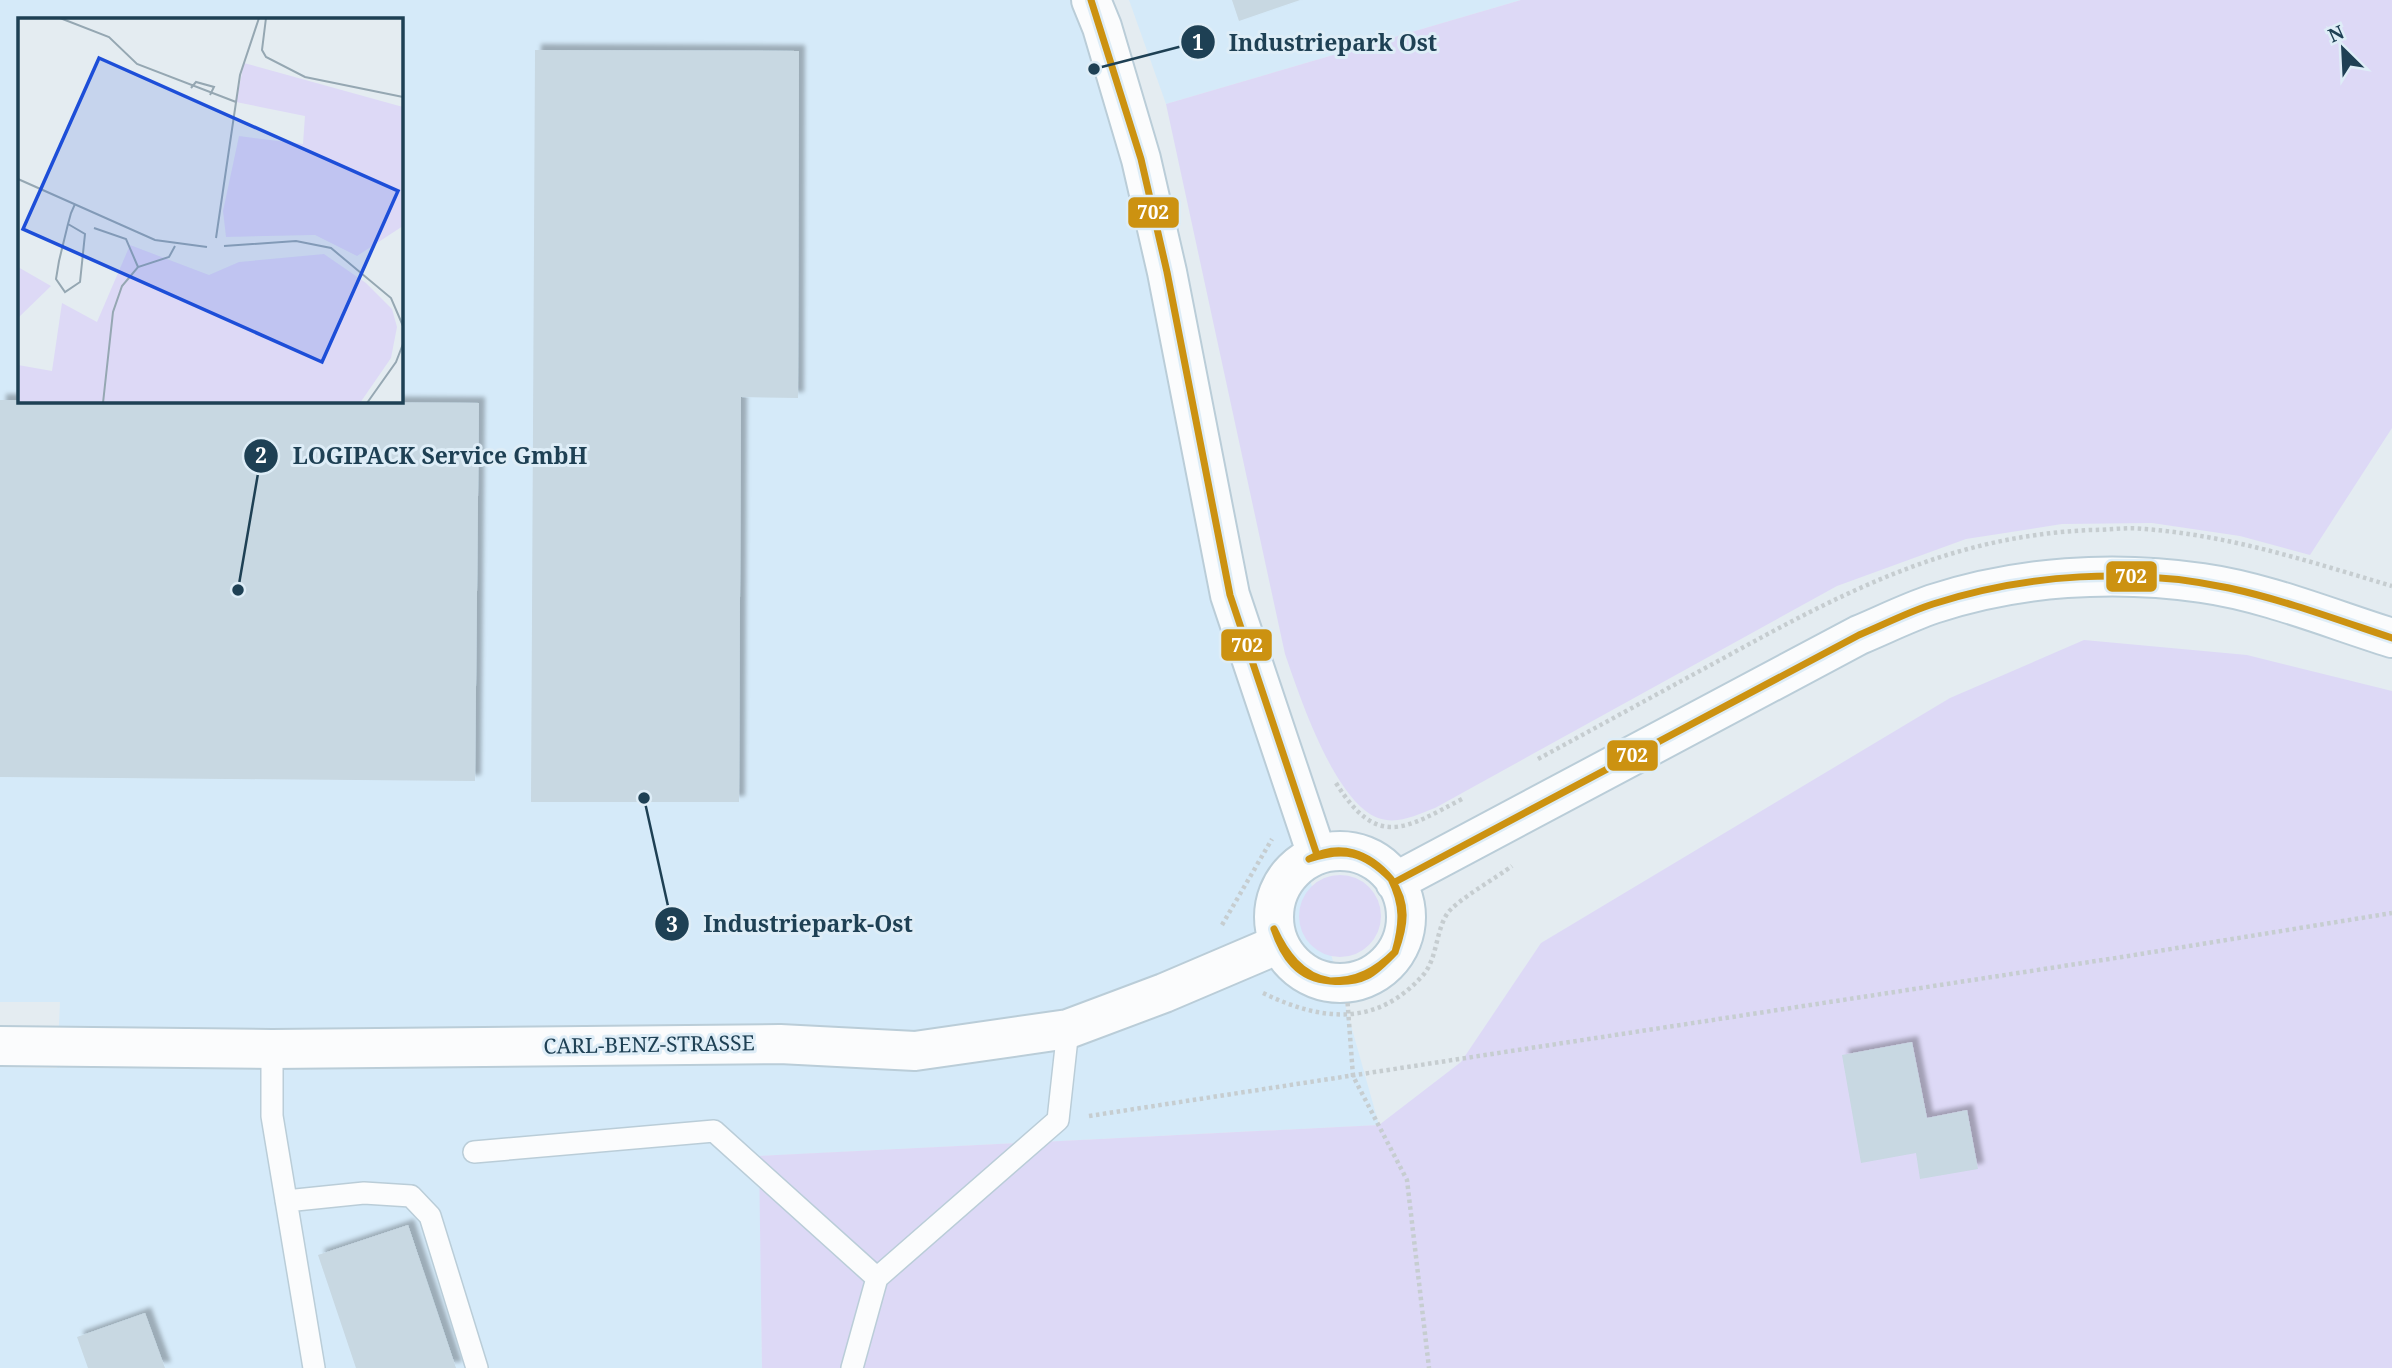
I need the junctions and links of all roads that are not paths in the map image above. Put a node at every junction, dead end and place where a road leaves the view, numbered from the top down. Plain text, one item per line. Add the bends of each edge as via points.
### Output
1 (1091, 0) edge
2 (2392, 638) edge
3 (1312, 838) junction
4 (1395, 881) junction
5 (1279, 944) junction
6 (1068, 1029) junction
7 (0, 1046) edge
8 (272, 1049) junction
9 (474, 1152) dead end
10 (286, 1201) junction
11 (877, 1278) junction
12 (314, 1368) edge
13 (477, 1368) edge
14 (852, 1368) edge

1 - 3 street via 1144,172 1230,595
2 - 4 street via 2204,583 2115,575 2008,586 1933,604 1858,635
3 - 4 street via 1339,851 1361,854
3 - 5 street via 1279,892 1274,914
4 - 5 street via 1405,916 1395,952 1347,1000 1330,982 1300,969
5 - 6 street, CARL-BENZ-STRASSE
6 - 8 street, CARL-BENZ-STRASSE via 915,1051 780,1044
6 - 11 lane via 1058,1120
7 - 8 street, CARL-BENZ-STRASSE
8 - 10 lane via 272,1116
9 - 11 lane via 714,1131
10 - 12 lane
10 - 13 lane via 364,1193 411,1196 430,1216
11 - 14 lane

